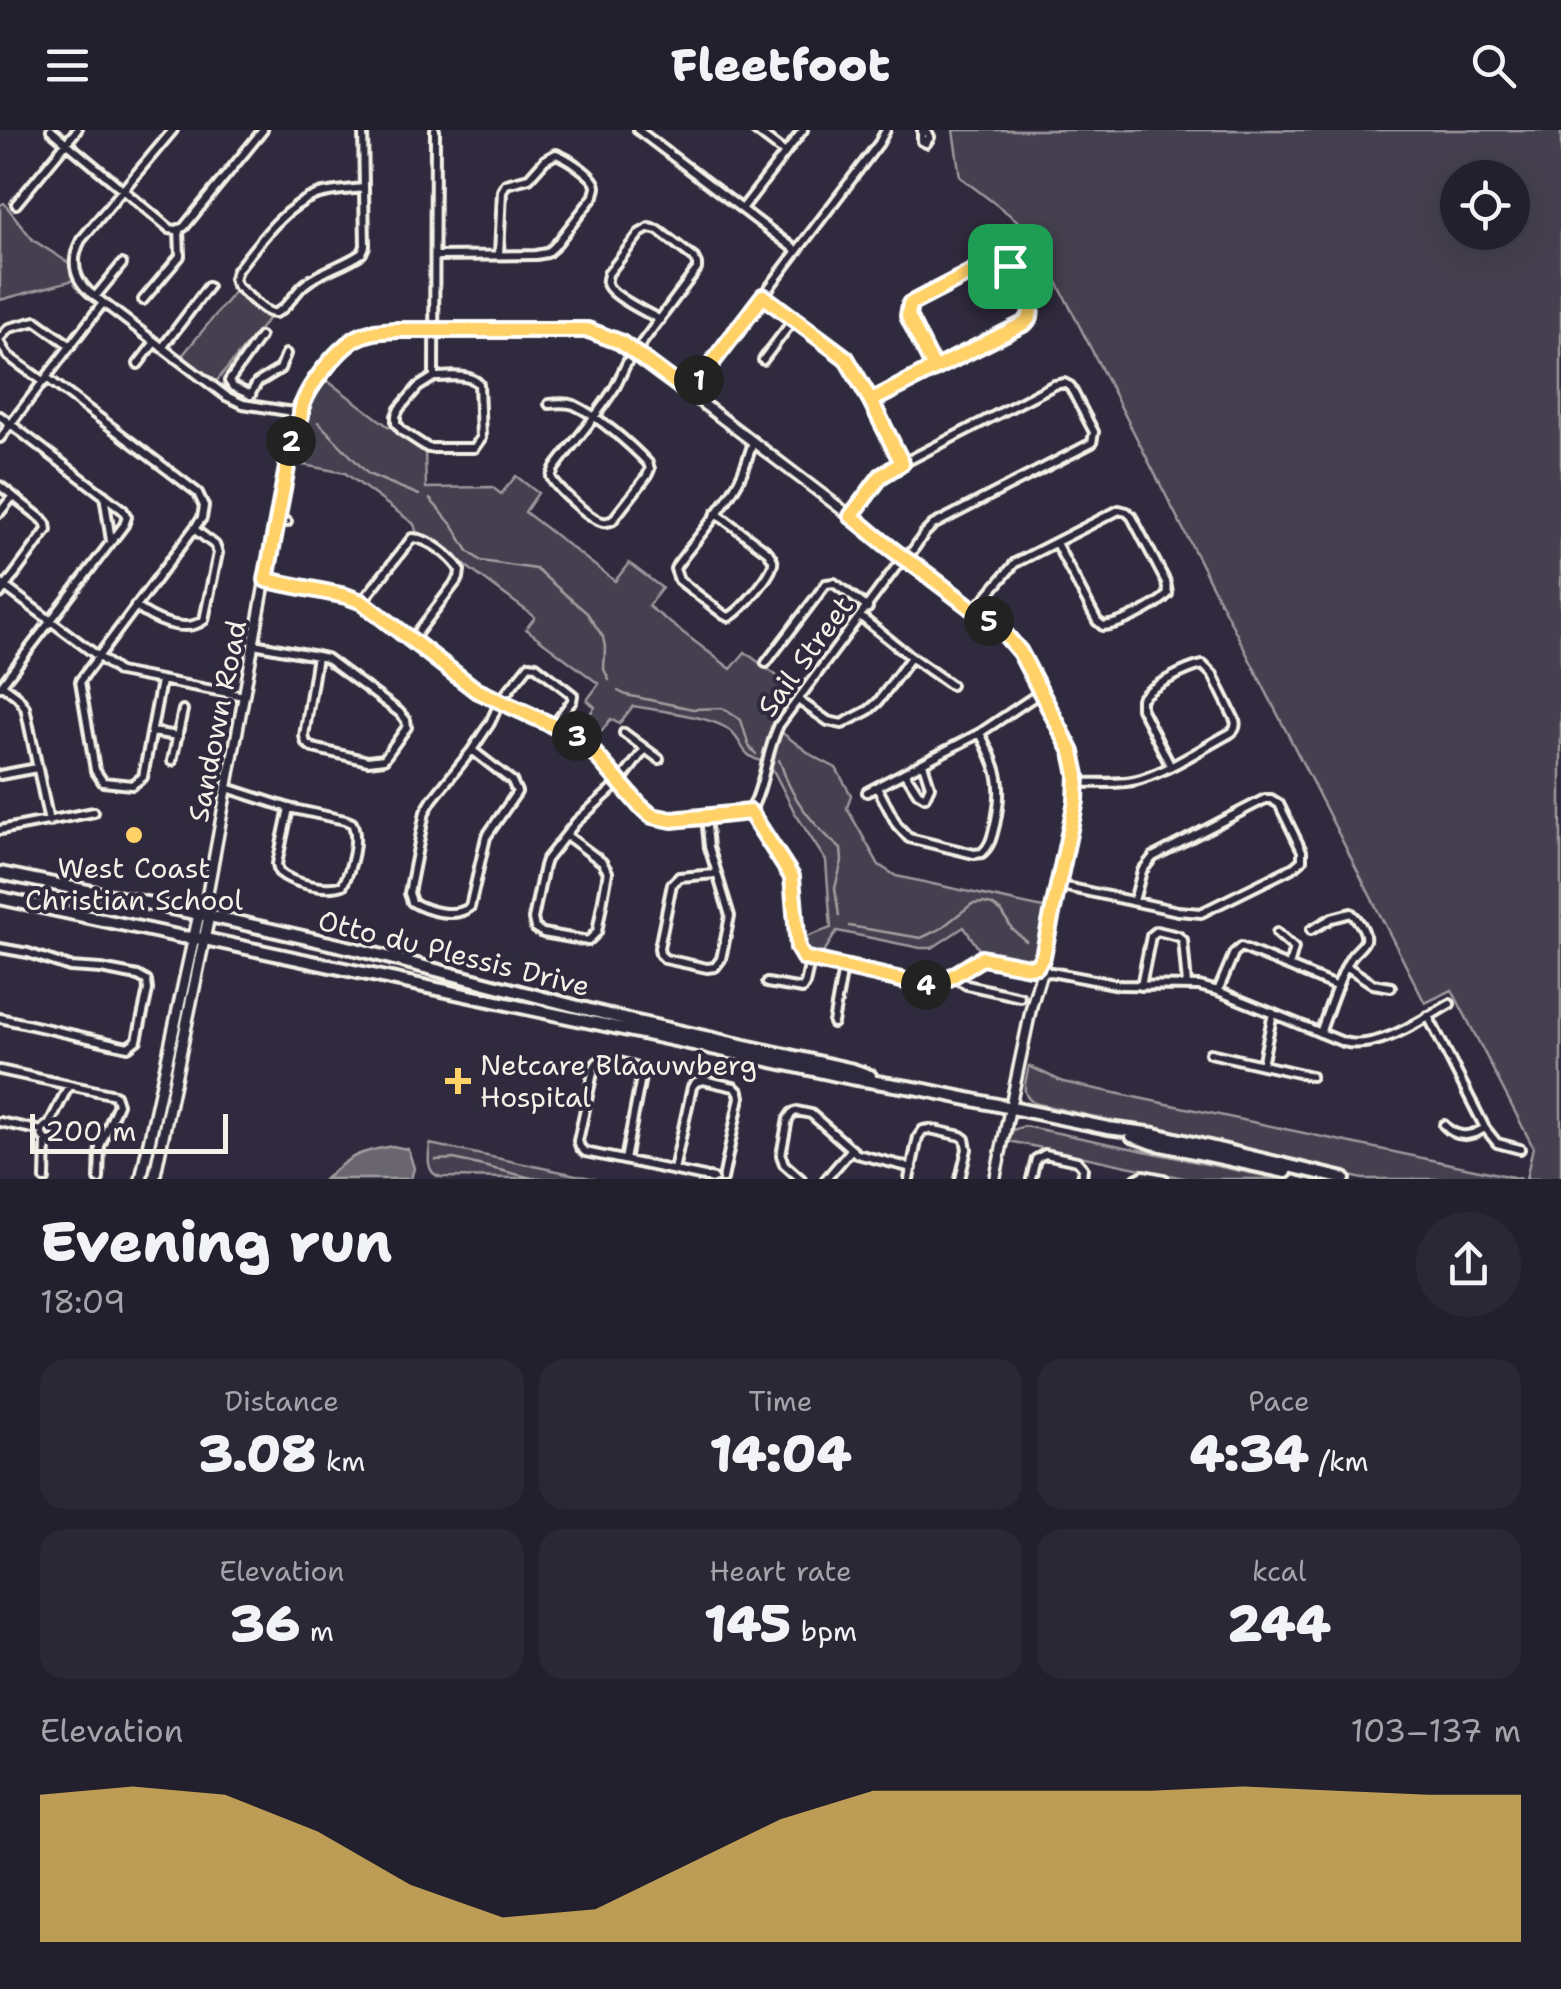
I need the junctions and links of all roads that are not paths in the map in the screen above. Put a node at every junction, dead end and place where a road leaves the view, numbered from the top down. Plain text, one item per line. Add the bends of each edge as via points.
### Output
1 (51, 130) edge
2 (77, 130) edge
3 (173, 130) edge
4 (263, 130) edge
5 (362, 130) edge
6 (435, 130) edge
7 (638, 130) edge
8 (755, 130) edge
9 (803, 130) edge
10 (886, 130) edge
11 (66, 143) junction
12 (785, 153) junction
13 (363, 188) junction
14 (123, 190) junction
15 (16, 204) dead end
16 (742, 210) junction
17 (179, 229) junction
18 (797, 251) junction
19 (499, 255) junction
20 (434, 256) junction
21 (122, 264) dead end
22 (208, 287) dead end
23 (763, 296) junction
24 (96, 297) junction
25 (143, 300) dead end
26 (104, 303) junction
27 (794, 319) junction
28 (660, 320) junction
29 (432, 330) junction
30 (260, 336) dead end
31 (0, 340) edge
32 (155, 342) junction
33 (71, 346) junction
34 (162, 348) junction
35 (634, 351) junction
36 (286, 354) dead end
37 (763, 360) dead end
38 (138, 364) dead end
39 (934, 368) junction
40 (434, 377) junction
41 (45, 380) junction
42 (689, 393) junction
43 (250, 395) junction
44 (871, 401) junction
45 (549, 404) dead end
46 (248, 405) junction
47 (295, 413) junction
48 (0, 416) edge
49 (593, 417) junction
50 (11, 424) junction
51 (0, 438) edge
52 (753, 442) junction
53 (902, 463) junction
54 (0, 486) edge
55 (104, 495) junction
56 (12, 496) junction
57 (0, 512) edge
58 (716, 512) junction
59 (851, 516) junction
60 (194, 528) junction
61 (111, 542) junction
62 (1056, 542) junction
63 (907, 558) junction
64 (266, 580) junction
65 (2, 588) edge
66 (362, 602) junction
67 (135, 606) junction
68 (868, 608) junction
69 (976, 610) junction
70 (861, 617) junction
71 (50, 620) junction
72 (412, 640) junction
73 (254, 644) junction
74 (97, 656) junction
75 (317, 656) junction
76 (912, 657) junction
77 (766, 664) dead end
78 (161, 681) junction
79 (1, 686) edge
80 (951, 686) dead end
81 (1041, 692) junction
82 (244, 696) junction
83 (798, 700) junction
84 (500, 702) junction
85 (183, 710) dead end
86 (554, 725) junction
87 (152, 732) junction
88 (980, 733) junction
89 (624, 734) dead end
90 (178, 736) junction
91 (645, 749) junction
92 (472, 750) junction
93 (659, 759) dead end
94 (172, 761) dead end
95 (923, 764) junction
96 (1170, 765) junction
97 (37, 768) junction
98 (905, 773) junction
99 (0, 776) edge
100 (620, 782) junction
101 (1078, 782) junction
102 (877, 787) junction
103 (228, 788) junction
104 (866, 792) dead end
105 (289, 808) junction
106 (94, 812) dead end
107 (750, 812) junction
108 (706, 818) junction
109 (49, 822) junction
110 (0, 830) edge
111 (566, 835) junction
112 (0, 874) edge
113 (716, 874) junction
114 (1057, 884) junction
115 (0, 898) edge
116 (1134, 902) junction
117 (204, 915) junction
118 (1311, 930) dead end
119 (1277, 933) dead end
120 (199, 938) junction
121 (0, 948) edge
122 (810, 961) junction
123 (1289, 966) junction
124 (1346, 966) junction
125 (843, 968) junction
126 (1040, 968) junction
127 (953, 976) junction
128 (767, 984) dead end
129 (1186, 985) junction
130 (1141, 986) junction
131 (1338, 987) junction
132 (1391, 987) dead end
133 (1218, 991) junction
134 (1020, 997) dead end
135 (1450, 1004) dead end
136 (1273, 1014) junction
137 (1428, 1016) junction
138 (0, 1018) edge
139 (833, 1023) dead end
140 (1320, 1033) junction
141 (1210, 1053) dead end
142 (1262, 1064) junction
143 (0, 1070) edge
144 (1311, 1076) dead end
145 (894, 1084) junction
146 (69, 1085) junction
147 (1009, 1108) junction
148 (0, 1122) edge
149 (1444, 1125) dead end
150 (45, 1128) junction
151 (1108, 1128) junction
152 (1485, 1128) junction
153 (46, 1140) junction
154 (1520, 1149) dead end
155 (851, 1150) junction
156 (625, 1160) junction
157 (912, 1168) junction
158 (674, 1170) junction
159 (45, 1179) edge
160 (98, 1179) edge
161 (142, 1179) edge
162 (154, 1179) edge
163 (714, 1179) edge
164 (723, 1179) edge
165 (801, 1179) edge
166 (826, 1179) edge
167 (909, 1179) edge
168 (960, 1179) edge
169 (995, 1179) edge
170 (1031, 1179) edge
171 (1082, 1179) edge
172 (1136, 1179) edge
173 (1164, 1179) edge
174 (1317, 1179) edge
175 (1344, 1179) edge

1 - 11 street
2 - 11 street
3 - 14 street
4 - 17 street
5 - 13 street
6 - 20 street
7 - 16 street
8 - 12 street
9 - 12 street
10 - 18 street
11 - 14 street
11 - 15 street
12 - 16 street
13 - 13 street via 360,256 311,279 274,313 236,286 237,270 287,213 320,194
14 - 17 street
14 - 24 street via 76,251 78,278
16 - 18 street
17 - 25 street via 180,256
18 - 23 street
19 - 19 street via 551,251 595,193 594,181 556,154 530,178 506,184
19 - 20 street
20 - 29 street
21 - 24 street
22 - 34 street
23 - 27 street
23 - 42 street
24 - 26 street
26 - 32 street
26 - 33 street
27 - 37 street
27 - 44 street via 846,358
28 - 28 street via 698,264 649,228 606,283
28 - 35 street
29 - 35 street via 580,329
29 - 40 street
29 - 47 street via 380,331 354,340
30 - 43 street via 229,380
31 - 33 street via 10,328 34,321
31 - 41 street via 8,356
32 - 34 street
32 - 38 street
33 - 41 street
34 - 46 street
35 - 42 street
35 - 49 street
36 - 43 street via 280,370 257,382
39 - 39 street via 1028,320 1031,309 1008,263 995,260 910,304 908,316
39 - 44 street
40 - 40 street via 468,377 479,384 481,438 474,448 428,448 396,423 399,409
41 - 50 street
41 - 60 street via 198,493 204,510
42 - 52 street
43 - 46 street
44 - 53 street
45 - 49 street via 569,404
46 - 47 street
47 - 64 street, Sandown Road via 282,521
48 - 50 street
49 - 49 street via 551,480 606,522 650,469
50 - 51 street
50 - 55 street
52 - 58 street via 742,475
52 - 59 street
53 - 59 street via 881,476
53 - 63 street, Sail Street via 1059,383 1073,389 1094,432 1090,445 933,525
54 - 56 street
55 - 61 street
55 - 61 street via 127,517
56 - 57 street
56 - 65 street via 47,530
58 - 58 street via 674,572 729,616 768,574 772,559
59 - 63 street
60 - 67 street
60 - 67 street via 218,553 204,620 190,626 161,621
61 - 71 street
62 - 62 street via 1126,512 1168,594 1103,626
62 - 69 street via 1010,568
63 - 68 street, Sail Street
63 - 69 street
64 - 66 street
64 - 73 street, Sandown Road
65 - 71 street
66 - 72 street
66 - 72 street via 407,542 424,539 460,570
67 - 74 street
68 - 70 street, Sail Street
68 - 77 street via 826,584
69 - 81 street via 1016,646
70 - 76 street
70 - 83 street, Sail Street
71 - 74 street
71 - 79 street
72 - 84 street
73 - 75 street
73 - 82 street, Sandown Road
74 - 78 street via 122,673
74 - 87 street via 80,686 100,779 140,781
75 - 75 street via 404,717 405,731 384,759 368,761 306,743
76 - 80 street
76 - 83 street via 878,702 842,724
78 - 82 street
78 - 87 street
79 - 97 street via 25,707
81 - 88 street
81 - 101 street via 1072,752
82 - 103 street, Sandown Road
83 - 107 street, Sail Street via 777,729
84 - 86 street
84 - 86 street via 527,666 535,665 573,695
84 - 92 street
85 - 90 street
86 - 100 street via 582,739
87 - 90 street
88 - 95 street
88 - 102 street via 1000,790 991,842 982,853 909,838
89 - 91 street
90 - 94 street
91 - 93 street
91 - 100 street
92 - 92 street via 426,812 409,893 427,909 458,914 470,907 486,837 516,792 512,781
95 - 98 street
95 - 98 street via 930,786 925,796
96 - 96 street via 1235,729 1213,674 1203,666 1140,699
96 - 101 street via 1139,780
97 - 99 street
97 - 109 street
98 - 102 street
100 - 108 street via 652,816
100 - 111 street
101 - 114 street
102 - 104 street
103 - 105 street
103 - 117 street, Sandown Road
105 - 105 street via 355,826 341,886 278,872
106 - 109 street
107 - 108 street
107 - 122 street via 792,877 798,951
108 - 113 street
109 - 110 street
111 - 111 street via 545,863 533,924 543,933 588,941 597,932 608,872
112 - 117 main road, Otto du Plessis Drive
113 - 113 street via 730,916 720,962 707,968 665,959 658,948 672,884 680,877
114 - 116 street
114 - 126 street
115 - 120 main road, Otto du Plessis Drive
116 - 116 street via 1201,914 1294,867 1303,854 1282,808 1268,798 1158,854 1142,871
117 - 120 main road, Sandown Road
117 - 145 main road, Otto du Plessis Drive
118 - 124 street via 1354,915 1365,941
119 - 123 street via 1294,948
120 - 145 main road, Otto du Plessis Drive
120 - 161 main road, Sandown Road
120 - 162 main road, Sandown Road
121 - 138 street via 138,976 148,990 137,1040 128,1046
122 - 125 street
122 - 128 street via 803,988
123 - 131 street
123 - 133 street via 1238,948
124 - 131 street
124 - 132 street
125 - 127 street via 924,985
125 - 139 street
126 - 127 street via 984,958
126 - 130 street
126 - 147 street
127 - 134 street
129 - 130 street
129 - 130 street via 1183,940 1157,932
129 - 133 street
131 - 140 street
133 - 136 street
135 - 137 street
136 - 140 street
136 - 142 street
137 - 140 street via 1368,1044
137 - 152 street
141 - 142 street
142 - 144 street
143 - 146 street
145 - 147 main road, Otto du Plessis Drive
146 - 150 street
146 - 160 street via 118,1098 100,1146
147 - 151 main road, Otto du Plessis Drive
147 - 169 street
148 - 150 street
149 - 152 street via 1468,1136
150 - 153 street
150 - 153 street via 56,1127 58,1134
151 - 174 main road
151 - 175 main road
152 - 154 street via 1497,1142
153 - 159 street
155 - 157 street
155 - 165 street via 811,1114 794,1112 781,1155
155 - 166 street
156 - 156 street via 643,1076 635,1066 604,1059 596,1064 578,1141 586,1152
156 - 158 street
157 - 167 street
157 - 168 street via 923,1130 961,1136 967,1148
158 - 163 street
158 - 164 street via 692,1086 703,1080 734,1087 740,1097
170 - 171 street via 1036,1159 1048,1154 1077,1160
172 - 173 street

